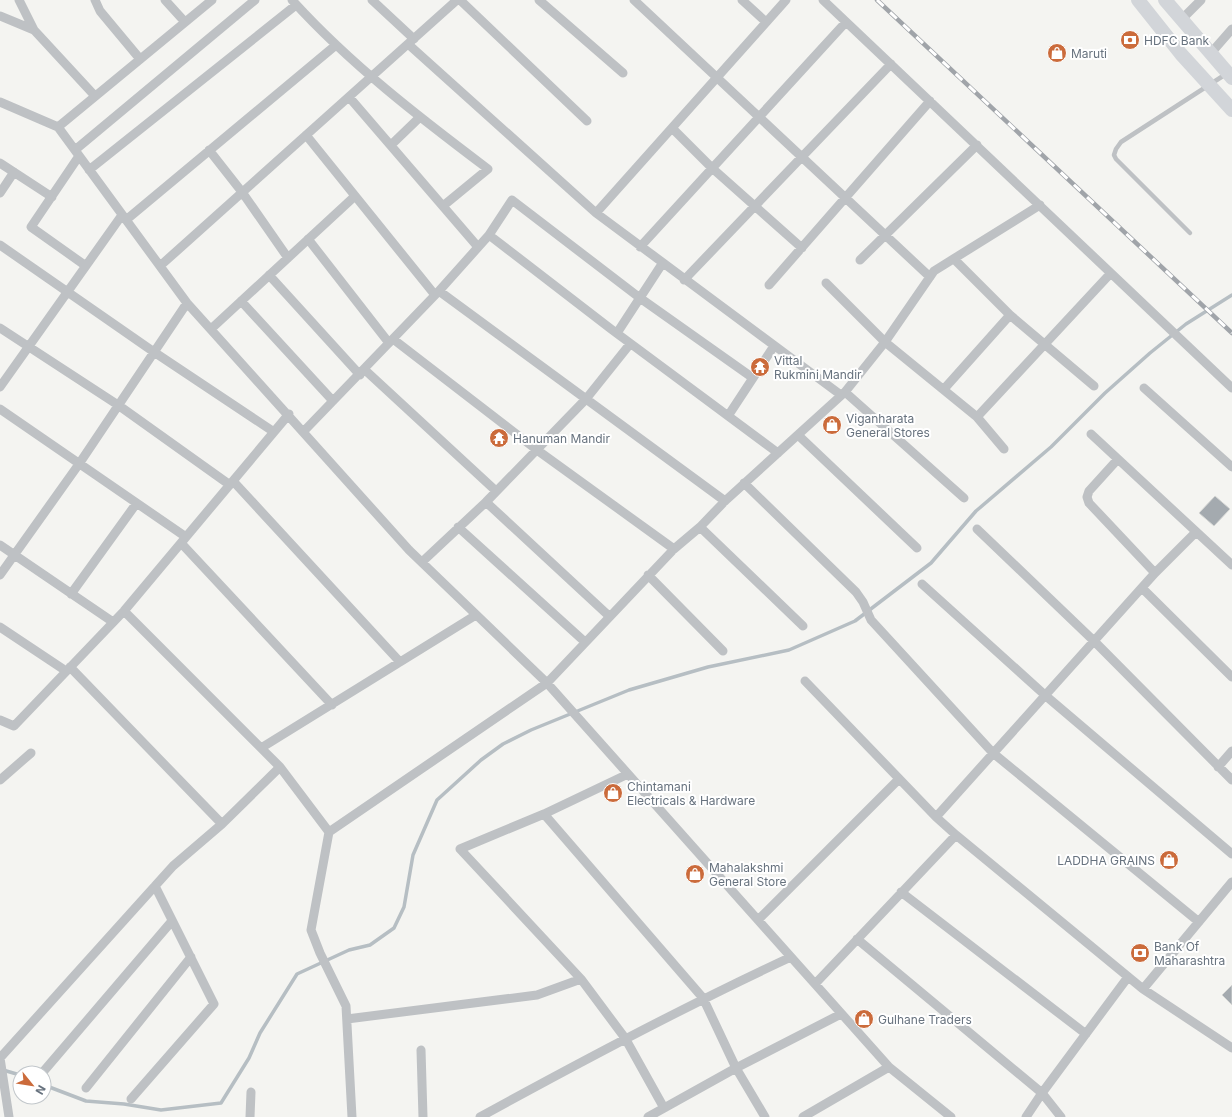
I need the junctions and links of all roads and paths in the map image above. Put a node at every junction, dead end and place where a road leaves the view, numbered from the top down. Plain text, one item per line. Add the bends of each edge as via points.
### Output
1 (19, 0) edge
2 (95, 0) edge
3 (165, 0) edge
4 (212, 0) edge
5 (255, 0) edge
6 (373, 0) edge
7 (457, 0) edge
8 (460, 0) edge
9 (540, 0) edge
10 (634, 0) edge
11 (742, 0) edge
12 (786, 0) edge
13 (823, 0) edge
14 (1138, 0) edge
15 (1165, 0) edge
16 (1201, 0) edge
17 (294, 2) edge
18 (0, 16) edge
19 (1182, 19) junction
20 (185, 22) junction
21 (766, 22) junction
22 (846, 22) junction
23 (1232, 29) edge
24 (34, 30) junction
25 (411, 42) junction
26 (336, 45) junction
27 (1211, 53) junction
28 (140, 59) junction
29 (890, 64) junction
30 (623, 73) dead end
31 (372, 76) junction
32 (1230, 76) edge
33 (717, 77) junction
34 (1210, 86) junction
35 (96, 96) junction
36 (349, 97) junction
37 (930, 101) junction
38 (0, 102) edge
39 (1232, 110) edge
40 (420, 117) junction
41 (758, 117) junction
42 (587, 122) dead end
43 (58, 127) junction
44 (672, 128) junction
45 (306, 135) junction
46 (391, 145) junction
47 (977, 145) junction
48 (209, 150) junction
49 (77, 153) junction
50 (800, 158) junction
51 (0, 163) edge
52 (712, 168) junction
53 (89, 170) junction
54 (14, 172) junction
55 (242, 192) junction
56 (0, 194) edge
57 (355, 196) junction
58 (52, 197) junction
59 (846, 198) junction
60 (756, 205) junction
61 (1040, 205) junction
62 (443, 206) junction
63 (596, 213) junction
64 (124, 217) junction
65 (1190, 233) dead end
66 (886, 234) junction
67 (489, 235) junction
68 (308, 239) junction
69 (0, 245) edge
70 (478, 247) junction
71 (640, 248) junction
72 (802, 248) junction
73 (288, 258) junction
74 (954, 259) junction
75 (860, 260) dead end
76 (662, 264) junction
77 (86, 266) junction
78 (160, 266) junction
79 (1110, 274) junction
80 (269, 275) junction
81 (930, 277) junction
82 (684, 280) junction
83 (826, 283) dead end
84 (769, 286) dead end
85 (67, 292) junction
86 (437, 293) junction
87 (640, 298) junction
88 (241, 301) junction
89 (187, 303) junction
90 (1010, 315) junction
91 (0, 328) edge
92 (211, 330) junction
93 (617, 334) junction
94 (391, 341) junction
95 (885, 342) junction
96 (630, 344) junction
97 (1045, 345) junction
98 (774, 346) junction
99 (28, 348) junction
100 (154, 352) junction
101 (362, 373) junction
102 (753, 378) junction
103 (1094, 386) dead end
104 (0, 387) edge
105 (1144, 388) dead end
106 (1232, 388) edge
107 (944, 389) junction
108 (843, 394) junction
109 (586, 399) junction
110 (333, 401) junction
111 (118, 406) junction
112 (0, 409) edge
113 (289, 414) junction
114 (728, 416) junction
115 (977, 417) junction
116 (274, 432) junction
117 (304, 432) junction
118 (1091, 434) dead end
119 (798, 435) junction
120 (1004, 449) dead end
121 (538, 450) junction
122 (778, 453) junction
123 (1118, 459) junction
124 (79, 464) junction
125 (1232, 467) edge
126 (232, 483) junction
127 (744, 483) junction
128 (496, 491) junction
129 (964, 498) dead end
130 (725, 501) junction
131 (486, 502) junction
132 (136, 504) junction
133 (458, 527) junction
134 (700, 527) junction
135 (977, 529) dead end
136 (1196, 532) junction
137 (183, 540) junction
138 (0, 545) edge
139 (917, 548) dead end
140 (674, 549) junction
141 (14, 554) junction
142 (422, 562) junction
143 (1232, 565) edge
144 (1155, 573) junction
145 (0, 575) edge
146 (648, 575) junction
147 (922, 584) dead end
148 (1142, 588) junction
149 (71, 594) junction
150 (124, 611) junction
151 (476, 615) junction
152 (609, 616) junction
153 (113, 622) junction
154 (803, 626) dead end
155 (0, 627) edge
156 (1094, 641) junction
157 (585, 642) junction
158 (723, 651) dead end
159 (400, 662) junction
160 (68, 669) junction
161 (1232, 677) edge
162 (805, 682) dead end
163 (547, 683) junction
164 (1046, 696) junction
165 (332, 705) junction
166 (0, 720) edge
167 (261, 748) junction
168 (1232, 751) edge
169 (994, 753) junction
170 (31, 754) dead end
171 (280, 767) junction
172 (1218, 767) junction
173 (628, 774) junction
174 (899, 779) junction
175 (0, 780) edge
176 (1232, 780) edge
177 (544, 814) junction
178 (936, 817) junction
179 (222, 824) junction
180 (329, 832) junction
181 (956, 834) junction
182 (1232, 854) edge
183 (1232, 882) edge
184 (155, 886) junction
185 (901, 892) junction
186 (758, 920) junction
187 (172, 921) junction
188 (1199, 922) junction
189 (857, 939) junction
190 (191, 957) junction
191 (791, 957) junction
192 (1128, 977) junction
193 (581, 978) junction
194 (815, 984) junction
195 (1143, 989) junction
196 (703, 998) junction
197 (841, 1014) junction
198 (347, 1019) junction
199 (1086, 1034) junction
200 (625, 1038) junction
201 (1232, 1048) edge
202 (421, 1050) dead end
203 (2, 1053) edge
204 (49, 1065) edge
205 (889, 1067) junction
206 (736, 1068) junction
207 (86, 1088) dead end
208 (251, 1092) dead end
209 (1042, 1093) junction
210 (131, 1099) dead end
211 (664, 1108) junction
212 (9, 1117) edge
213 (250, 1117) edge
214 (352, 1117) edge
215 (423, 1117) edge
216 (480, 1117) edge
217 (648, 1117) edge
218 (765, 1117) edge
219 (803, 1117) edge
220 (951, 1117) edge
221 (1026, 1117) edge
222 (1061, 1117) edge

1 - 24 street
2 - 28 street via 100,11
3 - 20 street
4 - 20 street
5 - 49 street
6 - 25 street
7 - 25 street
8 - 42 street
9 - 30 street
10 - 33 street
11 - 21 street
12 - 21 street
13 - 22 street
14 - 34 main road
15 - 19 main road
16 - 19 street
17 - 26 street
17 - 53 street
18 - 24 street
19 - 27 main road
20 - 28 street
21 - 33 street
22 - 29 street
22 - 41 street
23 - 27 street
24 - 35 street
25 - 31 street
25 - 63 street
26 - 31 street
26 - 48 street
27 - 32 main road
28 - 35 street
29 - 37 street
29 - 50 street
31 - 36 street
31 - 40 street
32 - 34 lane
33 - 41 street
33 - 44 street
34 - 39 main road
34 - 65 lane via 1121,142 1114,155
35 - 43 street
36 - 45 street
36 - 46 street
37 - 47 street
37 - 59 street
38 - 43 street
40 - 46 street
40 - 62 street via 488,169
41 - 50 street
41 - 52 street
43 - 49 street
44 - 52 street
44 - 63 street
45 - 55 street
45 - 57 street
46 - 62 street
47 - 61 street
47 - 66 street
48 - 55 street
48 - 64 street
49 - 53 street
49 - 58 street
50 - 59 street
50 - 60 street
51 - 54 street
52 - 60 street
52 - 71 street
53 - 64 street
54 - 56 street
54 - 58 street
55 - 73 street
55 - 78 street
57 - 68 street
57 - 86 street
58 - 77 street via 31,227
59 - 66 street
59 - 72 street
60 - 72 street
60 - 82 street
61 - 74 street
61 - 79 street
62 - 70 street
63 - 71 street
64 - 77 street
64 - 78 street
66 - 75 street
66 - 81 street
67 - 70 street
67 - 87 street via 512,200
67 - 93 street
68 - 73 street
68 - 94 street
69 - 85 street
70 - 86 street
71 - 76 street
72 - 84 street
73 - 80 street
74 - 81 street via 934,271
74 - 90 street
76 - 82 street
76 - 87 street
77 - 85 street
78 - 89 street
79 - 97 street
79 - 106 street
80 - 88 street
80 - 101 street
81 - 95 street
82 - 98 street
83 - 95 street
85 - 99 street
85 - 100 street
86 - 94 street
86 - 109 street
87 - 93 street
87 - 102 street
88 - 92 street
88 - 110 street
89 - 92 street
89 - 100 street
90 - 97 street
90 - 107 street
91 - 99 street
92 - 113 street
93 - 96 street
94 - 101 street
94 - 121 street
95 - 107 street
95 - 108 street
96 - 109 street
96 - 114 street
97 - 103 street
97 - 115 street
98 - 102 street
98 - 108 street
99 - 104 street
99 - 111 street
100 - 111 street
100 - 116 street
101 - 110 street
101 - 128 street
102 - 114 street
105 - 125 street
107 - 115 street
108 - 119 street
108 - 129 street
109 - 121 street
109 - 130 street
110 - 117 street
111 - 124 street
111 - 126 street
112 - 124 street
113 - 116 street
113 - 117 street
114 - 122 street
115 - 120 street
116 - 126 street
117 - 142 street
118 - 123 street
119 - 122 street
119 - 139 street
121 - 128 street
121 - 140 street
122 - 127 street
123 - 136 street
123 - 144 street via 1089,491 1087,497 1089,503
124 - 132 street
124 - 141 street
126 - 137 street
126 - 159 street
127 - 130 street
127 - 169 street via 856,592 870,620
128 - 131 street
130 - 134 street
131 - 133 street
131 - 152 street
132 - 137 street
132 - 149 street
133 - 142 street
133 - 157 street
134 - 140 street
134 - 154 street
135 - 156 street
136 - 143 street
136 - 144 street
137 - 150 street
137 - 165 street
138 - 141 street
140 - 146 street
141 - 145 street
141 - 149 street
142 - 151 street
144 - 148 street
146 - 152 street
146 - 158 street
147 - 164 street
148 - 156 street
148 - 161 street
149 - 153 street
150 - 153 street
150 - 167 street
151 - 159 street
151 - 163 street
152 - 157 street
153 - 160 street
155 - 160 street
156 - 164 street
156 - 172 street
157 - 163 street
159 - 165 street
160 - 166 street via 14,726
160 - 179 street
162 - 174 street
163 - 173 street
163 - 180 street
164 - 169 street
164 - 182 street
165 - 167 street
167 - 171 street
168 - 172 street
169 - 178 street
169 - 188 street
170 - 175 street
171 - 179 street
171 - 180 street
172 - 176 street
173 - 177 street
173 - 186 street
174 - 178 street
174 - 186 street
177 - 193 street via 460,849
177 - 196 street
178 - 181 street
179 - 184 street via 173,866
180 - 198 street via 311,930 346,1006
181 - 185 street
181 - 192 street
183 - 188 street
184 - 187 street
184 - 203 street
185 - 189 street
185 - 199 street
186 - 191 street
187 - 190 street
187 - 204 street
188 - 195 street
189 - 194 street
189 - 209 street
190 - 207 street
190 - 210 street via 214,1004
191 - 194 street
191 - 196 street
192 - 195 street
192 - 199 street
193 - 198 street via 537,995
193 - 200 street
194 - 197 street
195 - 201 street
196 - 200 street
196 - 206 street
197 - 205 street
197 - 206 street
198 - 214 street
199 - 209 street
200 - 211 street
200 - 216 street
202 - 215 street
203 - 212 street
205 - 219 street
205 - 220 street
206 - 211 street
206 - 218 street
208 - 213 street
209 - 221 street
209 - 222 street
211 - 217 street

